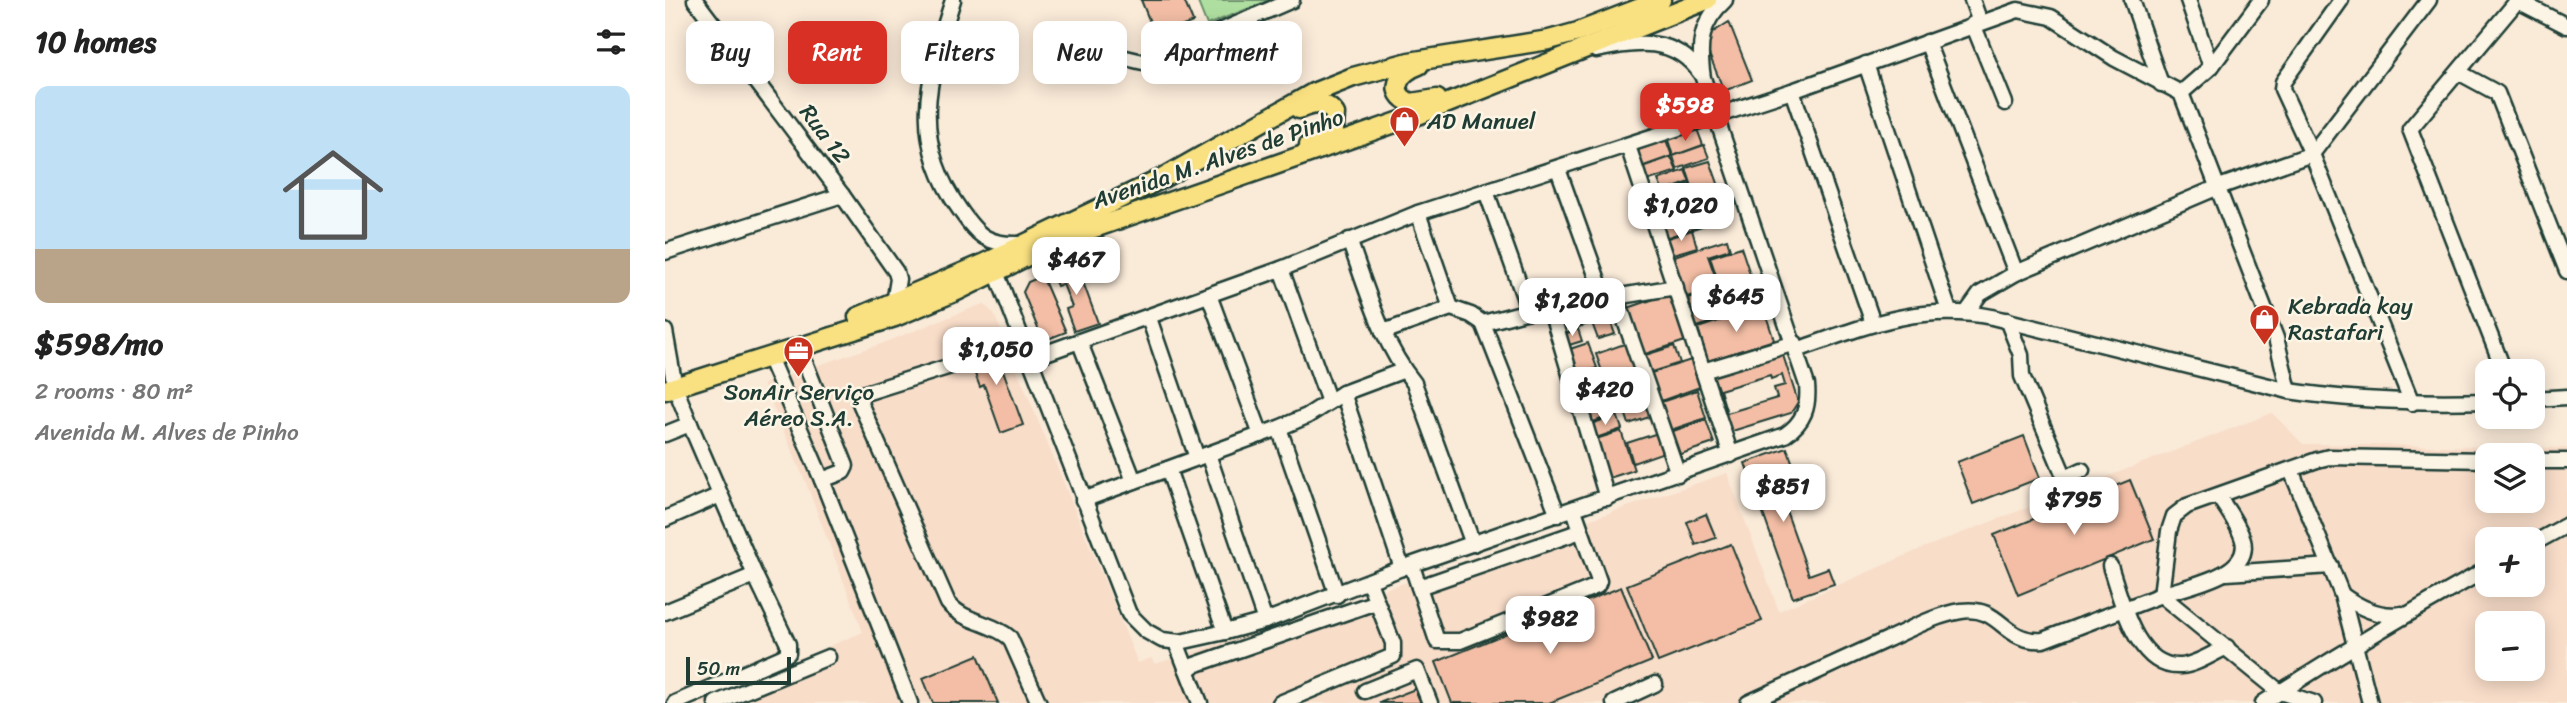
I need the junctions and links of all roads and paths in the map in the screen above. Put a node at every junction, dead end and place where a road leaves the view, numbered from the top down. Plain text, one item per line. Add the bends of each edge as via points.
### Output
1 (695, 0) edge
2 (953, 0) edge
3 (1292, 0) edge
4 (1661, 0) edge
5 (1707, 0) edge
6 (1725, 0) edge
7 (1972, 0) edge
8 (2132, 0) edge
9 (2188, 0) edge
10 (2260, 0) edge
11 (2341, 0) edge
12 (2429, 0) edge
13 (2517, 0) edge
14 (1977, 23) junction
15 (2567, 26) edge
16 (1927, 42) junction
17 (1501, 48) junction
18 (1570, 56) junction
19 (1127, 58) edge
20 (1866, 64) junction
21 (2211, 67) junction
22 (2461, 73) junction
23 (1513, 78) junction
24 (1703, 78) junction
25 (2161, 84) junction
26 (1793, 91) junction
27 (2181, 93) junction
28 (2005, 103) dead end
29 (1716, 116) junction
30 (1223, 145) junction
31 (1628, 146) junction
32 (2312, 154) junction
33 (1558, 169) junction
34 (1232, 180) junction
35 (2216, 188) junction
36 (1486, 191) junction
37 (842, 195) junction
38 (1418, 213) junction
39 (1349, 240) junction
40 (1025, 244) junction
41 (665, 252) edge
42 (1281, 269) junction
43 (2567, 271) edge
44 (996, 272) junction
45 (2016, 273) junction
46 (1676, 287) junction
47 (1209, 295) junction
48 (1610, 296) junction
49 (894, 303) junction
50 (1550, 307) junction
51 (1451, 308) junction
52 (1949, 310) junction
53 (1529, 311) junction
54 (1967, 312) junction
55 (1149, 318) junction
56 (2007, 320) junction
57 (1483, 323) junction
58 (1873, 323) junction
59 (665, 331) edge
60 (1383, 332) junction
61 (1080, 342) junction
62 (1796, 346) junction
63 (799, 347) junction
64 (769, 357) junction
65 (1029, 359) junction
66 (2499, 359) edge
67 (954, 365) dead end
68 (1402, 371) junction
69 (1703, 371) junction
70 (670, 383) edge
71 (2289, 391) junction
72 (1343, 393) junction
73 (2567, 397) edge
74 (2545, 398) edge
75 (2475, 401) edge
76 (1329, 402) junction
77 (2412, 403) junction
78 (690, 424) junction
79 (1279, 428) junction
80 (665, 434) edge
81 (1261, 435) junction
82 (1731, 455) junction
83 (1203, 456) junction
84 (2475, 460) edge
85 (2545, 461) edge
86 (2567, 461) edge
87 (1168, 468) junction
88 (2082, 470) dead end
89 (2291, 470) junction
90 (1678, 474) junction
91 (822, 480) junction
92 (1134, 481) junction
93 (720, 495) junction
94 (2219, 497) junction
95 (1607, 498) junction
96 (1083, 500) junction
97 (1574, 510) junction
98 (1558, 515) junction
99 (665, 519) edge
100 (2567, 524) edge
101 (1581, 531) junction
102 (2545, 537) edge
103 (1473, 544) junction
104 (2111, 565) dead end
105 (2331, 566) junction
106 (1407, 567) junction
107 (2227, 573) junction
108 (755, 575) junction
109 (2475, 576) edge
110 (1369, 582) junction
111 (1419, 587) junction
112 (2161, 594) junction
113 (1337, 595) junction
114 (2343, 595) junction
115 (1376, 602) junction
116 (2124, 608) junction
117 (665, 612) edge
118 (2409, 613) junction
119 (1265, 621) junction
120 (1225, 632) junction
121 (1175, 642) junction
122 (2354, 644) junction
123 (2227, 647) junction
124 (828, 657) dead end
125 (1186, 668) junction
126 (1365, 691) dead end
127 (2280, 692) junction
128 (1649, 693) edge
129 (675, 703) edge
130 (716, 703) edge
131 (910, 703) edge
132 (1039, 703) edge
133 (1200, 703) edge
134 (1280, 703) edge
135 (1430, 703) edge
136 (1614, 703) edge
137 (1748, 703) edge
138 (2263, 703) edge
139 (2313, 703) edge
140 (2370, 703) edge

1 - 37 street, Rua 12
2 - 40 street via 929,78 926,127 930,149 956,205 983,239
3 - 19 street via 1147,63
4 - 17 main road, Avenida M. Alves de Pinho via 1579,32
5 - 18 main road, Avenida M. Alves de Pinho
6 - 24 street via 1714,10 1700,37
7 - 14 street
8 - 25 street
9 - 21 street
10 - 21 street
11 - 32 street via 2283,82 2286,101
12 - 32 street
13 - 15 street
13 - 22 street
14 - 16 street
14 - 25 street via 2032,10
14 - 28 street
16 - 20 street
16 - 45 street
17 - 23 main road via 1414,66 1398,80 1398,94 1411,103 1421,103
17 - 30 main road, Avenida M. Alves de Pinho via 1353,76 1313,93
18 - 23 main road, Avenida M. Alves de Pinho
18 - 24 street via 1627,44 1663,44 1693,62
20 - 26 street
20 - 52 street
21 - 27 street
22 - 43 street via 2497,93
22 - 66 street via 2410,129
23 - 34 main road, Avenida M. Alves de Pinho
24 - 29 street
25 - 27 street
26 - 29 street
26 - 58 street
27 - 35 street
29 - 31 street
29 - 62 street
30 - 34 main road via 1310,105 1330,106 1335,114 1334,129 1320,141
30 - 40 main road, Avenida M. Alves de Pinho
31 - 33 street
31 - 46 street
32 - 35 street
32 - 77 street
33 - 36 street
33 - 48 street
34 - 44 main road, Avenida M. Alves de Pinho via 1060,240
35 - 45 street
35 - 71 street via 2271,326
36 - 38 street
36 - 53 street
37 - 41 street
37 - 49 street, Rua 12 via 896,272
38 - 39 street
38 - 51 street
39 - 42 street
39 - 60 street
40 - 49 main road, Avenida M. Alves de Pinho
42 - 47 street
42 - 76 street
44 - 63 main road, Avenida M. Alves de Pinho via 895,317
44 - 65 street
45 - 54 street via 1980,294
46 - 48 street
46 - 69 street
47 - 55 street
47 - 81 street
48 - 50 street
48 - 90 street
49 - 70 main road, Avenida M. Alves de Pinho
50 - 53 street
50 - 95 street
51 - 57 street
51 - 60 street
52 - 54 street
52 - 58 street
53 - 57 street
54 - 56 street
55 - 61 street
55 - 83 street
56 - 71 street
56 - 88 street via 2021,355 2022,376 2065,478
57 - 98 street
58 - 62 street
59 - 70 street
60 - 68 street
61 - 65 street
61 - 92 street
62 - 69 street
62 - 82 street via 1808,400 1800,421 1785,435
63 - 64 main road, Avenida M. Alves de Pinho
63 - 91 street via 846,466 843,472
64 - 70 main road, Avenida M. Alves de Pinho
64 - 91 street
65 - 96 street
67 - 132 street via 862,394 860,403 948,603 958,613 1010,638
68 - 72 street
68 - 103 street via 1413,383
69 - 82 street
70 - 78 street
71 - 77 street
72 - 76 street
72 - 106 street
73 - 74 street
75 - 77 street
76 - 79 street
78 - 80 street
78 - 93 street
79 - 81 street
79 - 113 street
81 - 83 street
82 - 90 street
83 - 87 street
83 - 119 street
84 - 89 street via 2329,457
85 - 86 street
87 - 92 street
87 - 120 street
89 - 94 street
89 - 105 street
90 - 95 street
91 - 131 street
92 - 96 street
93 - 99 street
93 - 108 street
94 - 107 street via 2245,550 2241,561
94 - 112 street via 2187,506 2174,516
95 - 97 street
96 - 121 street via 1129,614 1146,631
97 - 98 street
97 - 101 street
98 - 103 street
100 - 102 street
101 - 111 street
101 - 111 street via 1597,586 1460,641 1437,641
103 - 106 street
104 - 116 street
105 - 107 street
105 - 114 street
106 - 110 street
106 - 111 street
107 - 112 street
108 - 117 street
108 - 129 street via 788,644 788,653
109 - 118 street
110 - 113 street
110 - 115 street
112 - 116 street
112 - 123 street
113 - 119 street
114 - 118 street via 2356,605 2389,616
114 - 122 street
115 - 125 street
115 - 134 street via 1393,643 1392,658
116 - 123 street via 2151,655 2167,666 2185,666
116 - 137 street via 2043,640 2028,641 1982,611 1961,611
118 - 122 street
119 - 120 street
120 - 121 street
121 - 125 street
122 - 127 street
122 - 140 street
123 - 127 street
124 - 130 street
125 - 133 street
126 - 135 street via 1417,670
127 - 138 street
127 - 139 street
128 - 136 street

